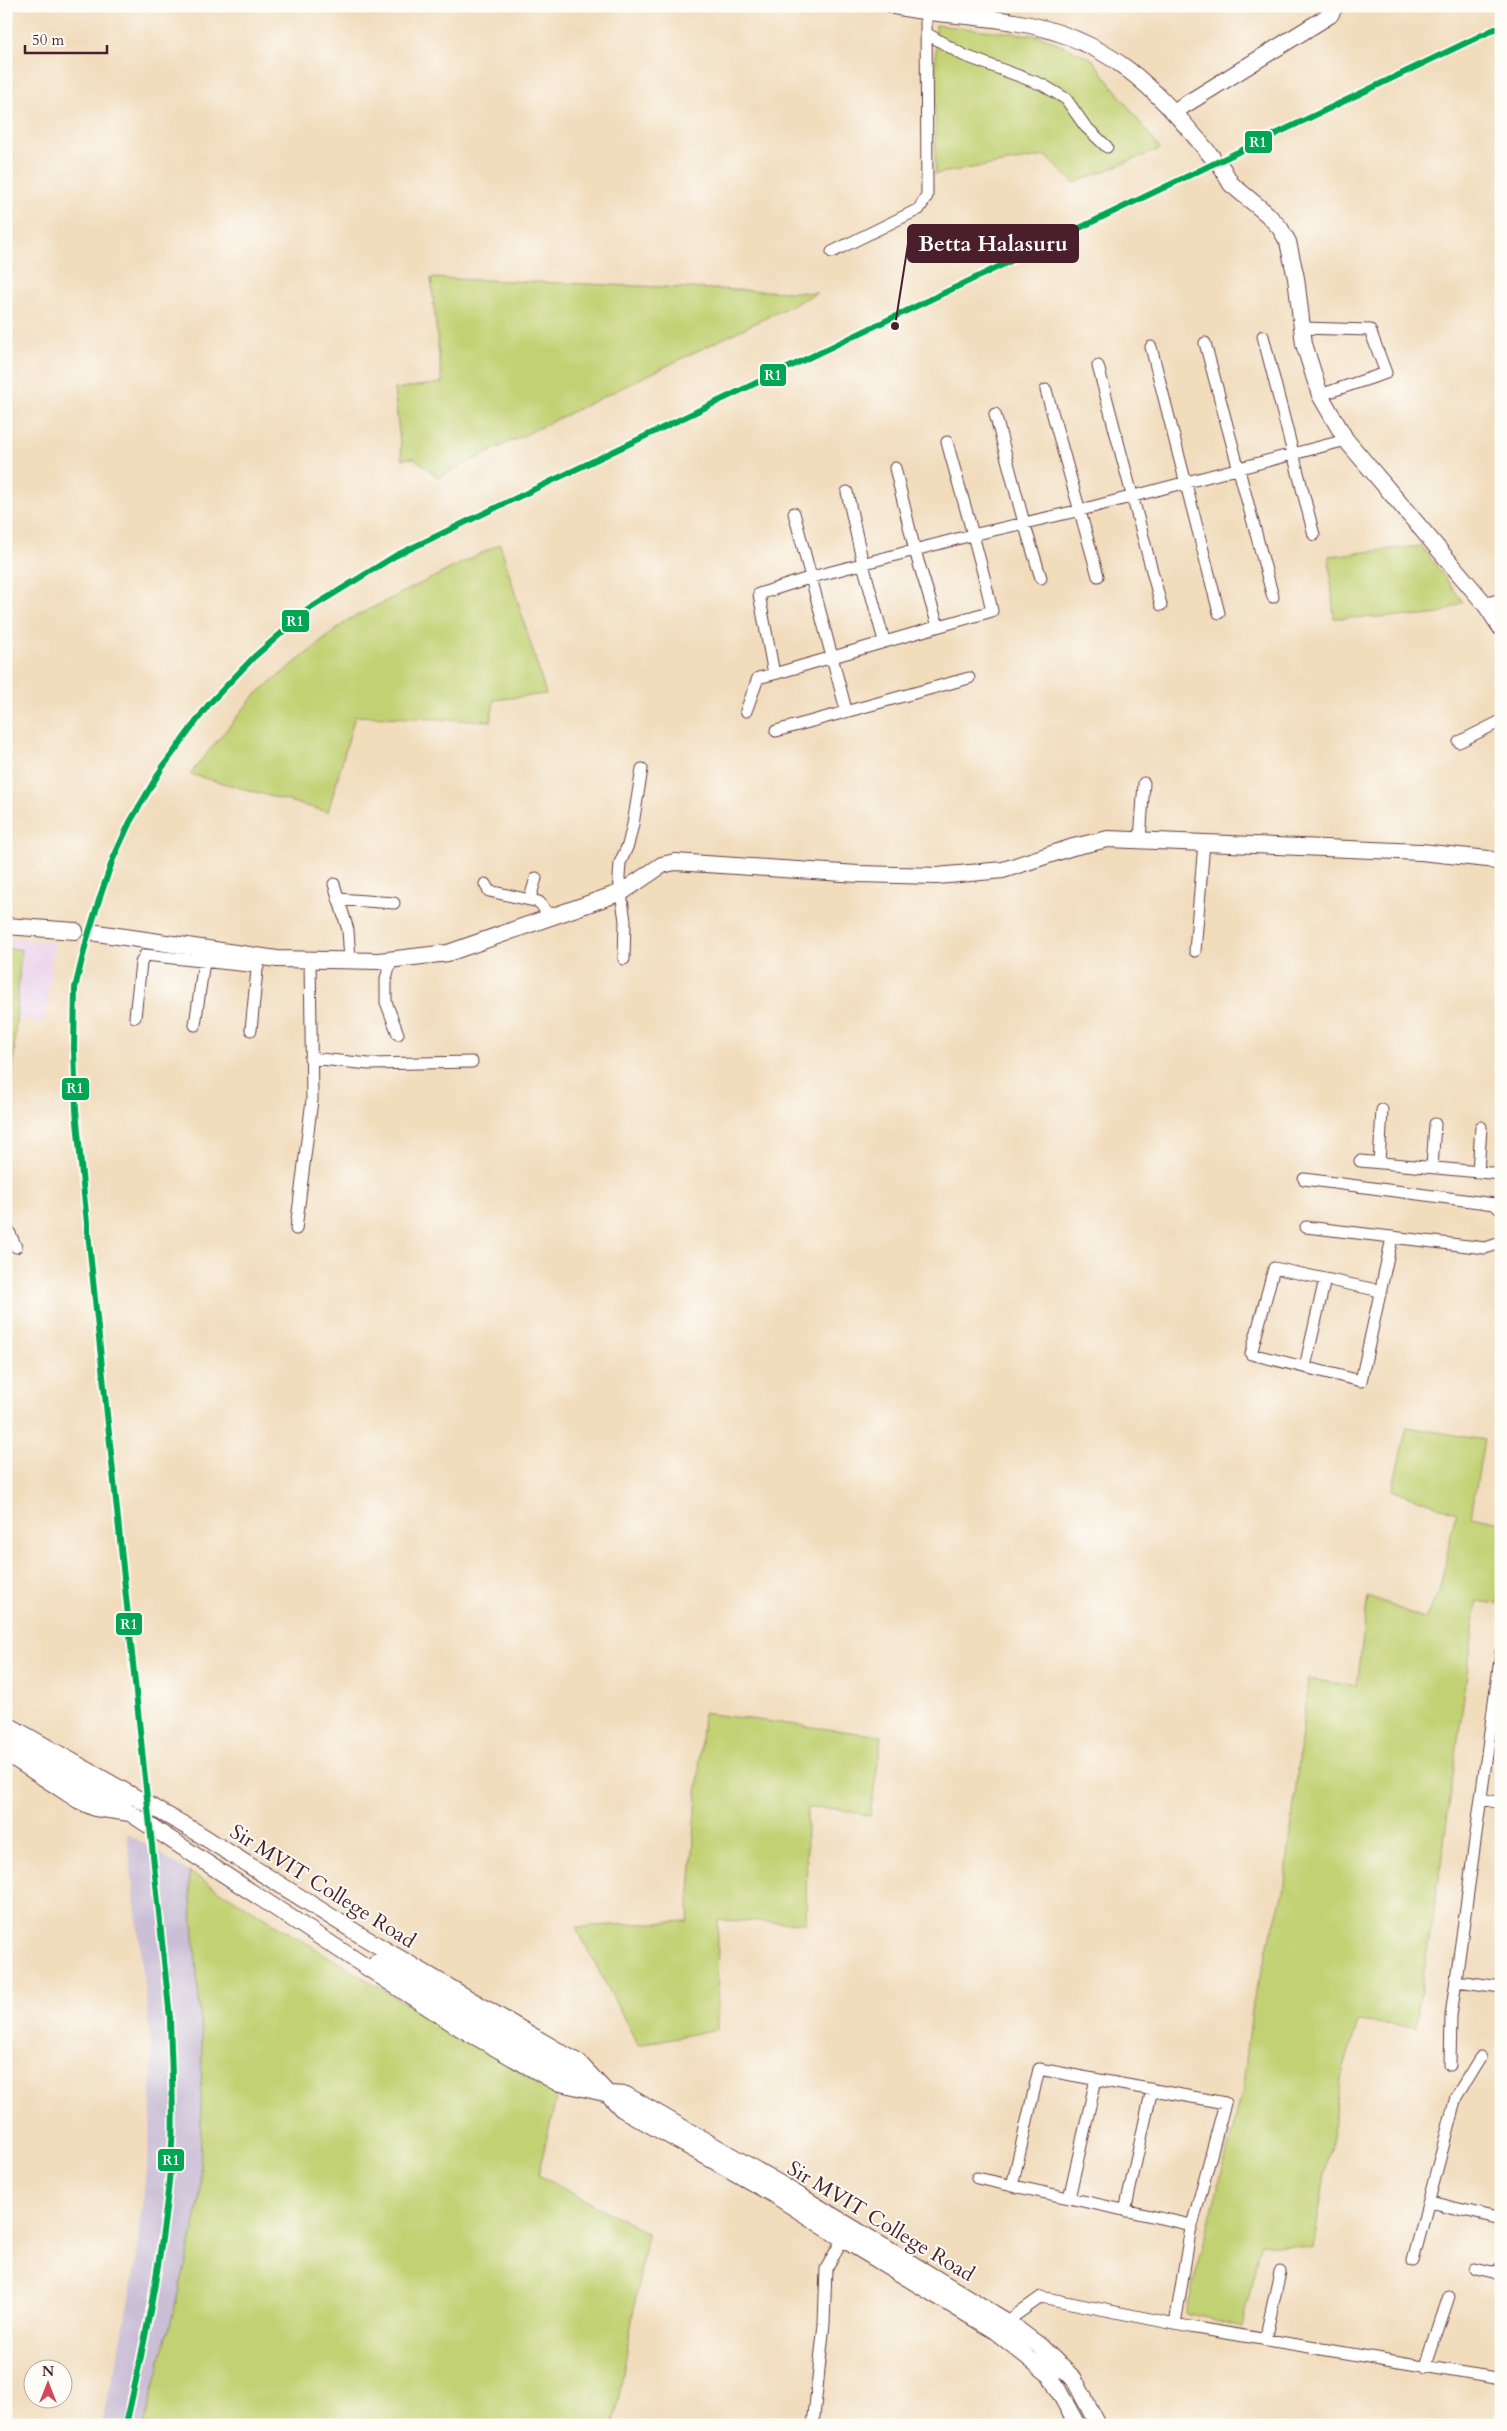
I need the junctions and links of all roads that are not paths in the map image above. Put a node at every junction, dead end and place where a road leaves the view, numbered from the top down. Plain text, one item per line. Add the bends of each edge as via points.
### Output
1 (894, 6) edge
2 (1335, 6) edge
3 (926, 11) junction
4 (926, 33) junction
5 (1175, 111) junction
6 (1107, 147) dead end
7 (832, 252) dead end
8 (1302, 328) junction
9 (1263, 336) dead end
10 (1205, 343) dead end
11 (1151, 347) dead end
12 (1098, 366) dead end
13 (1046, 390) dead end
14 (1320, 395) junction
15 (995, 414) dead end
16 (1346, 440) junction
17 (947, 442) dead end
18 (1294, 453) junction
19 (896, 468) dead end
20 (1237, 468) junction
21 (1185, 482) junction
22 (846, 492) dead end
23 (1133, 496) junction
24 (1081, 510) junction
25 (794, 512) dead end
26 (1024, 523) junction
27 (972, 535) junction
28 (1314, 535) dead end
29 (915, 551) junction
30 (863, 564) junction
31 (1098, 576) dead end
32 (812, 577) junction
33 (1041, 578) dead end
34 (1273, 597) dead end
35 (1493, 602) edge
36 (1161, 605) dead end
37 (1219, 613) dead end
38 (938, 626) junction
39 (1501, 628) edge
40 (884, 641) junction
41 (831, 657) junction
42 (774, 674) junction
43 (969, 678) dead end
44 (846, 710) junction
45 (746, 711) dead end
46 (1501, 721) edge
47 (776, 731) dead end
48 (1459, 742) dead end
49 (642, 769) dead end
50 (1144, 783) dead end
51 (1140, 840) junction
52 (1204, 843) junction
53 (1501, 863) edge
54 (536, 878) dead end
55 (334, 884) dead end
56 (485, 884) dead end
57 (622, 892) junction
58 (530, 898) junction
59 (338, 899) junction
60 (394, 903) dead end
61 (550, 916) junction
62 (6, 926) edge
63 (75, 931) dead end
64 (96, 933) dead end
65 (1195, 950) dead end
66 (624, 959) dead end
67 (204, 960) junction
68 (310, 960) junction
69 (350, 960) junction
70 (391, 960) junction
71 (258, 962) junction
72 (135, 1017) dead end
73 (195, 1025) dead end
74 (251, 1030) dead end
75 (398, 1034) dead end
76 (310, 1058) junction
77 (472, 1062) dead end
78 (1382, 1110) dead end
79 (1435, 1124) dead end
80 (1481, 1127) dead end
81 (1360, 1161) dead end
82 (1379, 1163) junction
83 (1432, 1167) junction
84 (1478, 1172) junction
85 (1501, 1174) edge
86 (1304, 1179) dead end
87 (1501, 1210) edge
88 (6, 1225) edge
89 (1306, 1227) dead end
90 (296, 1229) dead end
91 (1392, 1238) junction
92 (1501, 1243) edge
93 (16, 1247) dead end
94 (1325, 1279) junction
95 (1381, 1291) junction
96 (1305, 1367) junction
97 (1501, 1652) edge
98 (6, 1724) edge
99 (6, 1741) edge
100 (6, 1754) edge
101 (1481, 1799) junction
102 (1501, 1803) edge
103 (361, 1944) junction
104 (1457, 1981) junction
105 (1501, 1987) edge
106 (1480, 2058) dead end
107 (1450, 2065) dead end
108 (1096, 2080) junction
109 (1152, 2090) junction
110 (609, 2094) junction
111 (977, 2178) dead end
112 (1012, 2186) junction
113 (1069, 2198) junction
114 (1430, 2202) junction
115 (1125, 2211) junction
116 (1501, 2219) edge
117 (1192, 2225) junction
118 (846, 2233) junction
119 (1413, 2261) dead end
120 (1501, 2267) edge
121 (1475, 2269) dead end
122 (1280, 2272) dead end
123 (1449, 2296) dead end
124 (1175, 2324) junction
125 (1001, 2326) junction
126 (1265, 2340) junction
127 (1425, 2368) junction
128 (1501, 2379) edge
129 (812, 2425) edge
130 (1078, 2425) edge
131 (1098, 2425) edge

1 - 3 street
2 - 5 street via 1330,15
3 - 4 street
3 - 5 street via 1012,21 1048,28 1074,38 1108,54
4 - 6 street via 962,55 1043,85 1066,99 1085,126
4 - 7 street via 927,196 920,209
5 - 8 street via 1232,184 1280,228 1288,242 1296,278
8 - 14 street
8 - 14 street via 1370,330 1386,373
9 - 18 street
10 - 20 street
11 - 21 street
12 - 23 street
13 - 24 street
14 - 16 street
15 - 26 street
16 - 18 street
16 - 35 street
17 - 27 street
18 - 20 street
18 - 28 street
19 - 29 street
20 - 21 street
20 - 34 street
21 - 23 street
21 - 37 street
22 - 30 street
23 - 24 street
23 - 36 street
24 - 26 street
24 - 31 street
25 - 32 street
26 - 27 street
26 - 33 street
27 - 29 street
27 - 38 street via 992,611
29 - 30 street
29 - 38 street
30 - 32 street
30 - 40 street
32 - 41 street
32 - 42 street via 759,594
35 - 39 street
38 - 40 street
40 - 41 street
41 - 42 street
41 - 44 street
42 - 45 street via 758,678
43 - 44 street
44 - 47 street
46 - 48 street
49 - 57 street via 633,824 620,863
50 - 51 street
51 - 52 street
51 - 57 street via 1108,839 1003,870 937,876 675,862 662,865
52 - 53 street via 1421,852
52 - 65 street
54 - 58 street
55 - 59 street
56 - 58 street via 489,891 500,895
57 - 61 street
57 - 66 street via 626,938
58 - 61 street via 539,902
59 - 60 street
59 - 69 street via 348,930
61 - 70 street via 448,953
62 - 63 street
64 - 71 street
67 - 71 street
67 - 72 street via 145,955 140,964
67 - 73 street
68 - 69 street
68 - 71 street
68 - 76 street
69 - 70 street
70 - 75 street via 386,978 386,1002
71 - 74 street
76 - 77 street via 369,1064
76 - 90 street via 312,1100
78 - 82 street
79 - 83 street
80 - 84 street
81 - 82 street
82 - 83 street
83 - 84 street
84 - 85 street
86 - 87 street via 1494,1204
88 - 93 street
89 - 91 street
91 - 92 street via 1485,1248
91 - 95 street
94 - 95 street
94 - 96 street
94 - 96 street via 1274,1268 1251,1354
95 - 96 street via 1361,1381
97 - 101 street
98 - 103 street, Sir MVIT College Road via 193,1830
99 - 103 street, Sir MVIT College Road
100 - 110 street, Sir MVIT College Road via 78,1800 95,1808 130,1813 460,2028 556,2082
101 - 102 street
101 - 104 street
103 - 110 street, Sir MVIT College Road via 579,2063
104 - 105 street
104 - 107 street via 1451,2016
106 - 114 street via 1456,2097
108 - 109 street
108 - 112 street via 1039,2069
108 - 113 street
109 - 115 street
109 - 117 street via 1225,2102
110 - 118 street, Sir MVIT College Road via 622,2109
111 - 112 street
112 - 113 street
113 - 115 street
114 - 116 street
114 - 119 street
115 - 117 street
117 - 124 street
118 - 125 street, Sir MVIT College Road
118 - 129 street via 826,2269 824,2324
120 - 121 street via 1492,2273
122 - 126 street
123 - 127 street
124 - 125 street via 1041,2297
124 - 126 street
125 - 130 street, Sir MVIT College Road via 1050,2375
125 - 131 street, Sir MVIT College Road via 1040,2346 1074,2379
126 - 127 street
127 - 128 street

